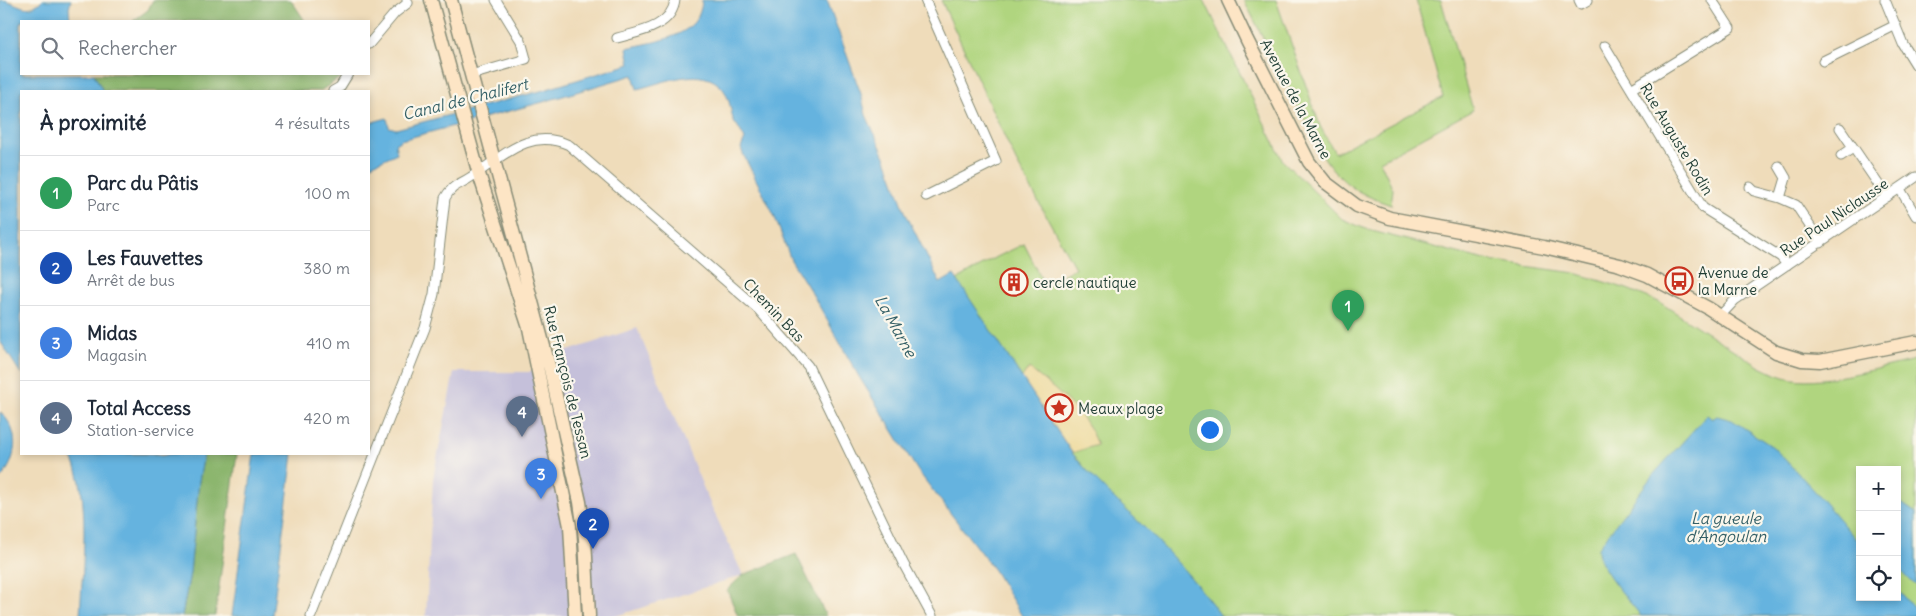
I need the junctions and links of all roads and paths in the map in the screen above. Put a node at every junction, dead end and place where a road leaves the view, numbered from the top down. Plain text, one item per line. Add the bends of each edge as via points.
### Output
1 (408, 0) edge
2 (431, 0) edge
3 (451, 0) edge
4 (496, 0) edge
5 (675, 0) edge
6 (925, 0) edge
7 (1228, 0) edge
8 (1712, 0) edge
9 (1885, 0) edge
10 (1896, 26) junction
11 (617, 38) dead end
12 (370, 43) edge
13 (1605, 46) dead end
14 (1823, 61) dead end
15 (1916, 65) edge
16 (347, 75) edge
17 (471, 75) junction
18 (1631, 89) junction
19 (335, 90) edge
20 (1840, 128) dead end
21 (1853, 148) junction
22 (1841, 156) dead end
23 (494, 160) junction
24 (1778, 166) dead end
25 (478, 171) junction
26 (1916, 177) edge
27 (1750, 187) dead end
28 (1900, 188) junction
29 (926, 196) dead end
30 (1887, 197) junction
31 (1780, 198) junction
32 (1916, 216) edge
33 (1821, 242) junction
34 (1787, 265) junction
35 (1720, 316) junction
36 (1916, 342) edge
37 (310, 616) edge
38 (575, 616) edge
39 (589, 616) edge
40 (932, 616) edge

1 - 12 street
2 - 25 main road, Rue François de Tessan
3 - 17 main road
4 - 17 street via 521,40 526,59
5 - 11 street via 668,17 651,29
6 - 29 street via 996,161
7 - 35 main road, Avenue de la Marne via 1309,162 1325,182 1344,197 1372,213 1390,218 1620,264
8 - 18 street via 1730,28
9 - 10 street
10 - 14 street
10 - 15 street
13 - 18 street, Rue Auguste Rodin
16 - 19 street
17 - 23 main road, Rue François de Tessan
18 - 34 street, Rue Auguste Rodin via 1702,208 1781,256
20 - 21 street
21 - 22 street
21 - 30 street
23 - 25 street, Chemin Bas
23 - 39 main road, Rue François de Tessan via 550,368 580,502
23 - 40 street, Chemin Bas via 527,141 556,139 569,145 758,309 808,366
24 - 31 street via 1786,178
25 - 37 street, Chemin Bas via 450,189 445,198 434,294 426,328
25 - 38 main road, Rue François de Tessan via 529,328 570,526
26 - 28 street, Rue Paul Niclausse
27 - 31 street via 1754,192
28 - 30 street, Rue Paul Niclausse
28 - 32 street
30 - 33 street, Rue Paul Niclausse
31 - 33 street via 1796,205
33 - 34 street, Rue Paul Niclausse
34 - 35 street, Rue Paul Niclausse via 1735,300
35 - 36 main road, Avenue de la Marne via 1776,352 1802,360 1820,361

